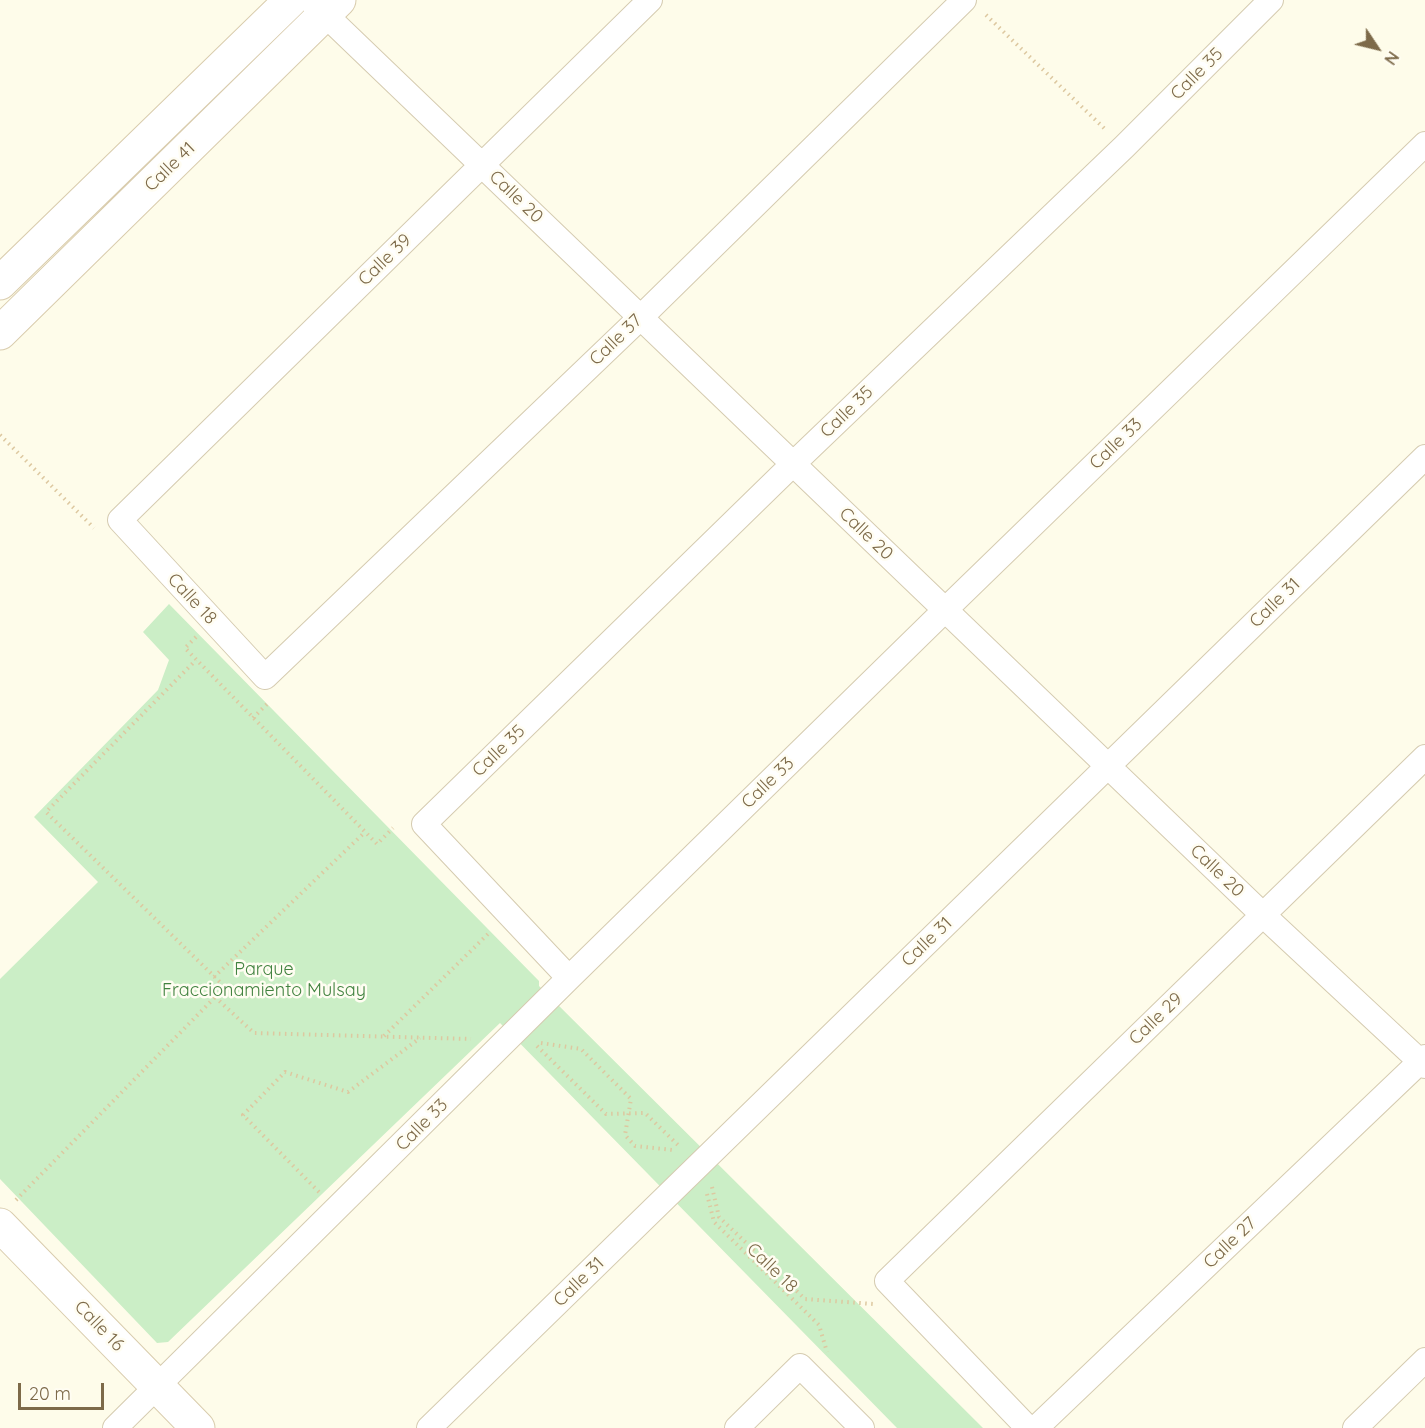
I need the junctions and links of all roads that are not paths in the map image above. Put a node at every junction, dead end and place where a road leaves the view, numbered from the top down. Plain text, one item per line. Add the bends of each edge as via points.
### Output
1 (291, 0) edge
2 (650, 0) edge
3 (1271, 0) edge
4 (971, 4) edge
5 (325, 5) edge
6 (1425, 144) edge
7 (483, 165) junction
8 (0, 283) edge
9 (641, 317) junction
10 (0, 333) edge
11 (1425, 457) edge
12 (793, 464) junction
13 (120, 520) joint
14 (945, 610) junction
15 (265, 677) joint
16 (1425, 757) edge
17 (1108, 766) junction
18 (1263, 915) junction
19 (568, 978) junction
20 (1423, 1062) edge
21 (5, 1225) edge
22 (1425, 1360) edge
23 (158, 1387) junction
24 (115, 1428) edge
25 (198, 1428) edge
26 (429, 1428) edge
27 (736, 1428) edge
28 (862, 1428) edge
29 (1028, 1428) edge
30 (1036, 1428) edge
31 (1355, 1428) edge

1 - 8 main road, Calle 41
2 - 7 street, Calle 39
3 - 12 street, Calle 35 via 1124,147
4 - 9 street, Calle 37
5 - 7 street, Calle 20
5 - 10 main road, Calle 41
6 - 14 street, Calle 33
7 - 9 street, Calle 20
7 - 13 street, Calle 39
9 - 12 street, Calle 20
9 - 15 street, Calle 37
11 - 17 street, Calle 31
12 - 14 street, Calle 20
12 - 19 street, Calle 35 via 424,824
13 - 15 street, Calle 18
14 - 17 street, Calle 20
14 - 19 street, Calle 33
16 - 18 street, Calle 29
17 - 18 street, Calle 20
17 - 26 street, Calle 31
18 - 20 street, Calle 20
18 - 29 street, Calle 29 via 887,1281
19 - 23 street, Calle 33
20 - 30 street, Calle 27
21 - 23 main road, Calle 16
22 - 31 street
23 - 24 street, Calle 33
23 - 25 main road, Calle 16
27 - 28 street via 800,1366

